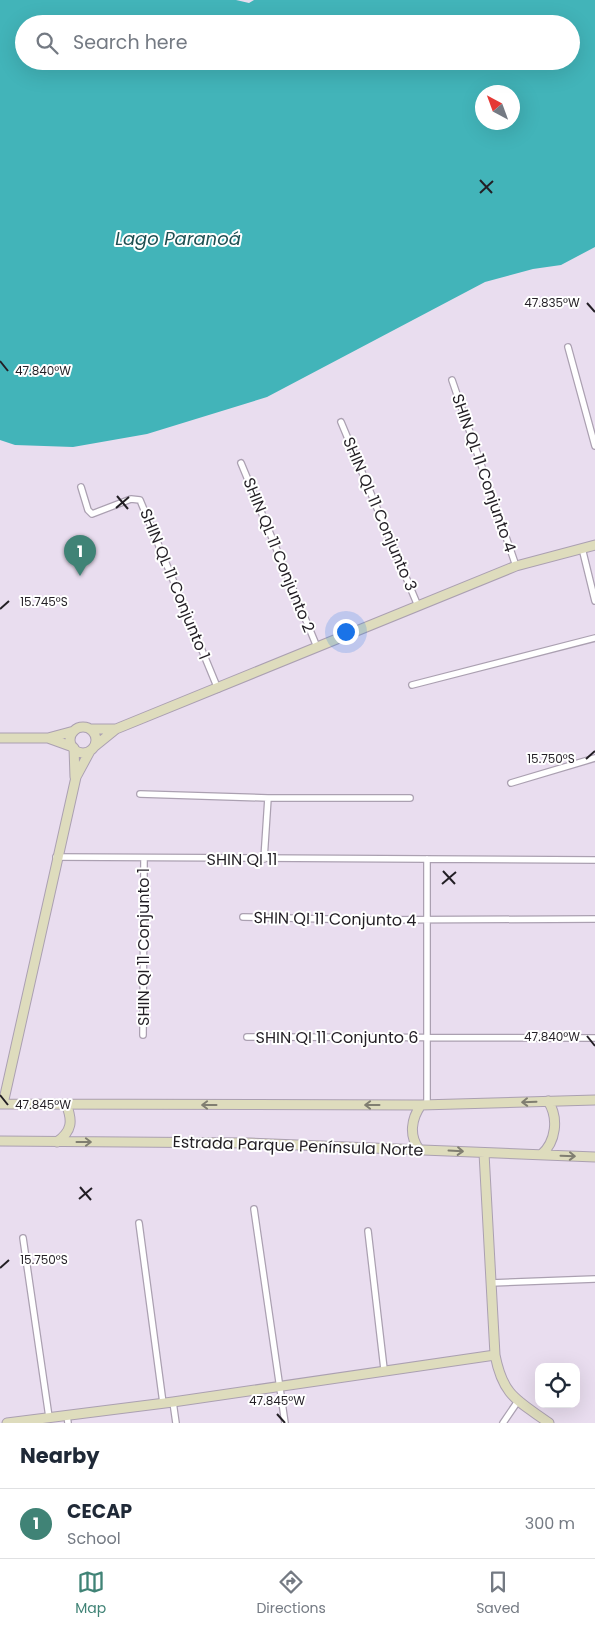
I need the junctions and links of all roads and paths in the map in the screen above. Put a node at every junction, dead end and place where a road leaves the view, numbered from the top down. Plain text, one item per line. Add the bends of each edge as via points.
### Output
1 (568, 347) dead end
2 (452, 380) dead end
3 (341, 422) dead end
4 (595, 446) edge
5 (241, 463) dead end
6 (81, 487) dead end
7 (595, 545) edge
8 (582, 548) junction
9 (516, 566) junction
10 (595, 601) edge
11 (418, 606) junction
12 (595, 638) edge
13 (318, 647) junction
14 (412, 685) dead end
15 (218, 688) junction
16 (90, 729) junction
17 (116, 729) junction
18 (74, 731) junction
19 (0, 738) edge
20 (48, 738) junction
21 (73, 748) junction
22 (92, 749) junction
23 (595, 758) edge
24 (76, 777) junction
25 (511, 783) dead end
26 (140, 794) dead end
27 (268, 798) junction
28 (410, 798) dead end
29 (56, 857) junction
30 (144, 858) junction
31 (427, 858) junction
32 (264, 859) junction
33 (595, 860) edge
34 (243, 917) dead end
35 (595, 919) edge
36 (427, 920) junction
37 (143, 1035) dead end
38 (247, 1036) dead end
39 (428, 1037) junction
40 (595, 1038) edge
41 (595, 1100) edge
42 (548, 1101) junction
43 (2, 1104) edge
44 (66, 1104) junction
45 (424, 1105) junction
46 (0, 1141) edge
47 (57, 1142) junction
48 (419, 1149) junction
49 (484, 1153) junction
50 (540, 1155) junction
51 (595, 1157) edge
52 (254, 1209) dead end
53 (139, 1223) dead end
54 (368, 1231) dead end
55 (23, 1238) dead end
56 (595, 1279) edge
57 (491, 1283) junction
58 (494, 1355) junction
59 (384, 1369) junction
60 (280, 1386) junction
61 (518, 1401) junction
62 (173, 1402) junction
63 (163, 1403) junction
64 (49, 1417) junction
65 (68, 1419) edge
66 (7, 1423) edge
67 (176, 1423) edge
68 (286, 1423) edge
69 (503, 1423) edge
70 (549, 1423) edge

1 - 4 street
2 - 9 street, SHIN QL 11 Conjunto 4
3 - 11 street, SHIN QL 11 Conjunto 3
5 - 13 street, SHIN QL 11 Conjunto 2
6 - 15 street, SHIN QL 11 Conjunto 1 via 92,514 131,499 140,500
7 - 8 street
8 - 9 street
8 - 10 street
9 - 11 street
11 - 13 street
12 - 14 street
13 - 15 street
15 - 17 street
16 - 17 street
16 - 18 street
16 - 22 street via 96,737
17 - 22 street
18 - 20 street
18 - 21 street
19 - 20 street
20 - 21 street
21 - 22 street via 84,753
21 - 24 street
22 - 24 street
23 - 25 street
24 - 29 street
26 - 27 street
27 - 28 street
27 - 32 street
29 - 30 street, SHIN QI 11
29 - 43 street
30 - 32 street, SHIN QI 11
30 - 37 street, SHIN QI 11 Conjunto 1
31 - 32 street, SHIN QI 11
31 - 33 street, SHIN QI 11
31 - 36 street
34 - 36 street, SHIN QI 11 Conjunto 4
35 - 36 street, SHIN QI 11 Conjunto 4
36 - 39 street
38 - 39 street, SHIN QI 11 Conjunto 6
39 - 40 street, SHIN QI 11 Conjunto 6
39 - 45 street
41 - 42 street
42 -> 45 street
42 - 50 street via 553,1112 554,1134 552,1143
43 - 44 street
45 -> 44 street
44 - 47 street via 70,1127
45 - 48 street via 416,1112 412,1128 412,1137
46 - 47 street, Estrada Parque Península Norte
47 -> 48 street, Estrada Parque Península Norte via 250,1143
48 -> 49 street, Estrada Parque Península Norte
49 - 50 street, Estrada Parque Península Norte
49 - 57 street
50 -> 51 street, Estrada Parque Península Norte
52 - 60 street
53 - 63 street
54 - 59 street
55 - 64 street
56 - 57 street
57 - 58 street
58 - 59 street
58 - 61 street via 506,1391
59 - 60 street
60 - 62 street
60 - 68 street
61 - 69 street
61 - 70 street
62 - 63 street
62 - 67 street
63 - 65 street
64 - 65 street
64 - 66 street

